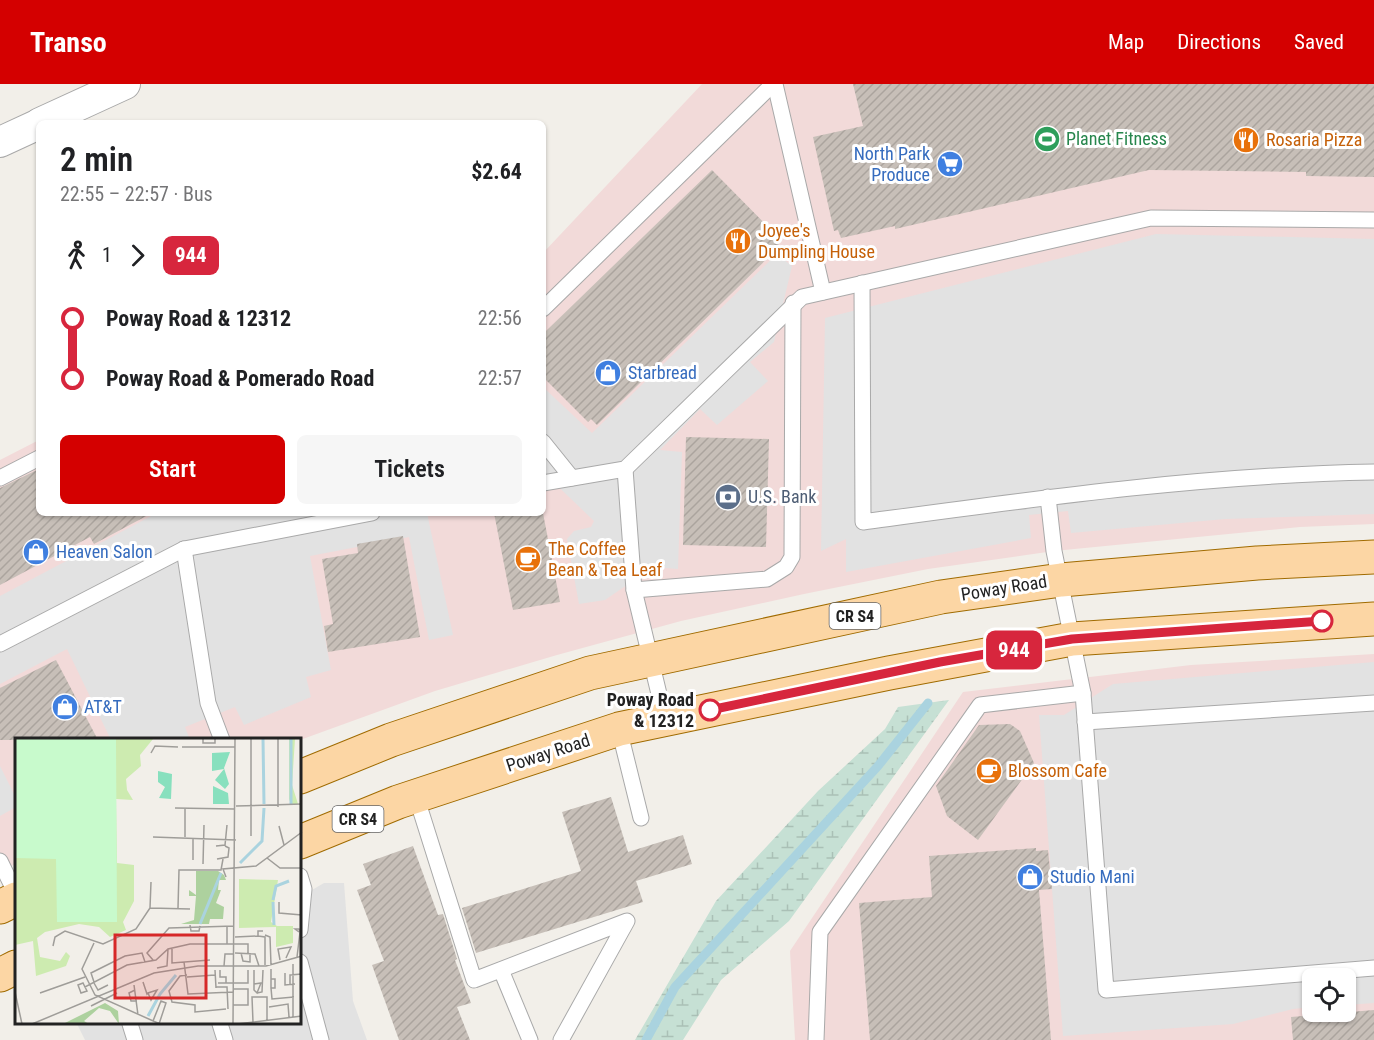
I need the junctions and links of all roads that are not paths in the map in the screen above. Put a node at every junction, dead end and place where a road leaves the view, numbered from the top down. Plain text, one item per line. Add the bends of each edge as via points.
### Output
1 (125, 84) edge
2 (774, 84) edge
3 (47, 120) edge
4 (36, 125) edge
5 (0, 142) edge
6 (1374, 220) edge
7 (862, 283) junction
8 (823, 292) junction
9 (793, 303) junction
10 (546, 306) edge
11 (546, 446) edge
12 (36, 460) edge
13 (625, 469) junction
14 (1374, 471) edge
15 (0, 478) edge
16 (572, 478) junction
17 (546, 482) edge
18 (1048, 497) junction
19 (356, 516) edge
20 (184, 549) junction
21 (1374, 557) edge
22 (1060, 579) junction
23 (633, 590) junction
24 (1374, 619) edge
25 (1072, 639) junction
26 (0, 644) edge
27 (651, 660) junction
28 (1083, 693) junction
29 (1374, 703) edge
30 (665, 719) junction
31 (1085, 722) junction
32 (619, 729) junction
33 (221, 738) edge
34 (302, 776) edge
35 (416, 796) junction
36 (641, 818) dead end
37 (302, 841) edge
38 (0, 861) edge
39 (302, 882) edge
40 (15, 892) edge
41 (15, 900) edge
42 (302, 906) edge
43 (0, 907) edge
44 (15, 968) edge
45 (1374, 968) edge
46 (302, 969) edge
47 (501, 970) junction
48 (0, 975) edge
49 (131, 1025) edge
50 (221, 1025) edge
51 (135, 1040) edge
52 (225, 1040) edge
53 (321, 1040) edge
54 (530, 1040) edge
55 (561, 1040) edge
56 (816, 1040) edge

1 - 3 street
2 - 8 lane
2 - 10 lane
4 - 5 street
6 - 7 lane via 1151,218
7 - 8 lane
7 - 18 lane via 863,522
8 - 9 lane
9 - 13 lane
9 - 23 lane via 792,557 786,567 767,579
11 - 16 lane
12 - 15 lane
13 - 16 lane
13 - 23 lane
14 - 18 lane via 1277,474
16 - 17 lane
18 - 22 lane
19 - 20 lane
20 - 26 lane
20 - 33 lane via 208,704
21 - 22 main road, Poway Road / CR S4
22 - 25 lane
22 - 27 main road, Poway Road / CR S4 via 941,597
23 - 27 lane
24 - 25 main road, Poway Road / CR S4
25 - 28 lane
25 - 30 main road, Poway Road / CR S4
27 - 30 lane
27 - 34 main road, Poway Road / CR S4 via 590,673 391,740
28 - 31 lane
28 - 56 lane via 980,705 820,932
29 - 31 lane
30 - 32 main road, Poway Road / CR S4
31 - 45 lane via 1107,990
32 - 35 main road, Poway Road / CR S4
32 - 36 lane
35 - 37 main road, Poway Road / CR S4
35 - 47 lane via 474,980
38 - 40 lane
39 - 42 lane
41 - 43 main road
44 - 48 main road
46 - 53 lane
47 - 54 lane
47 - 55 lane via 627,921
49 - 51 lane
50 - 52 lane

